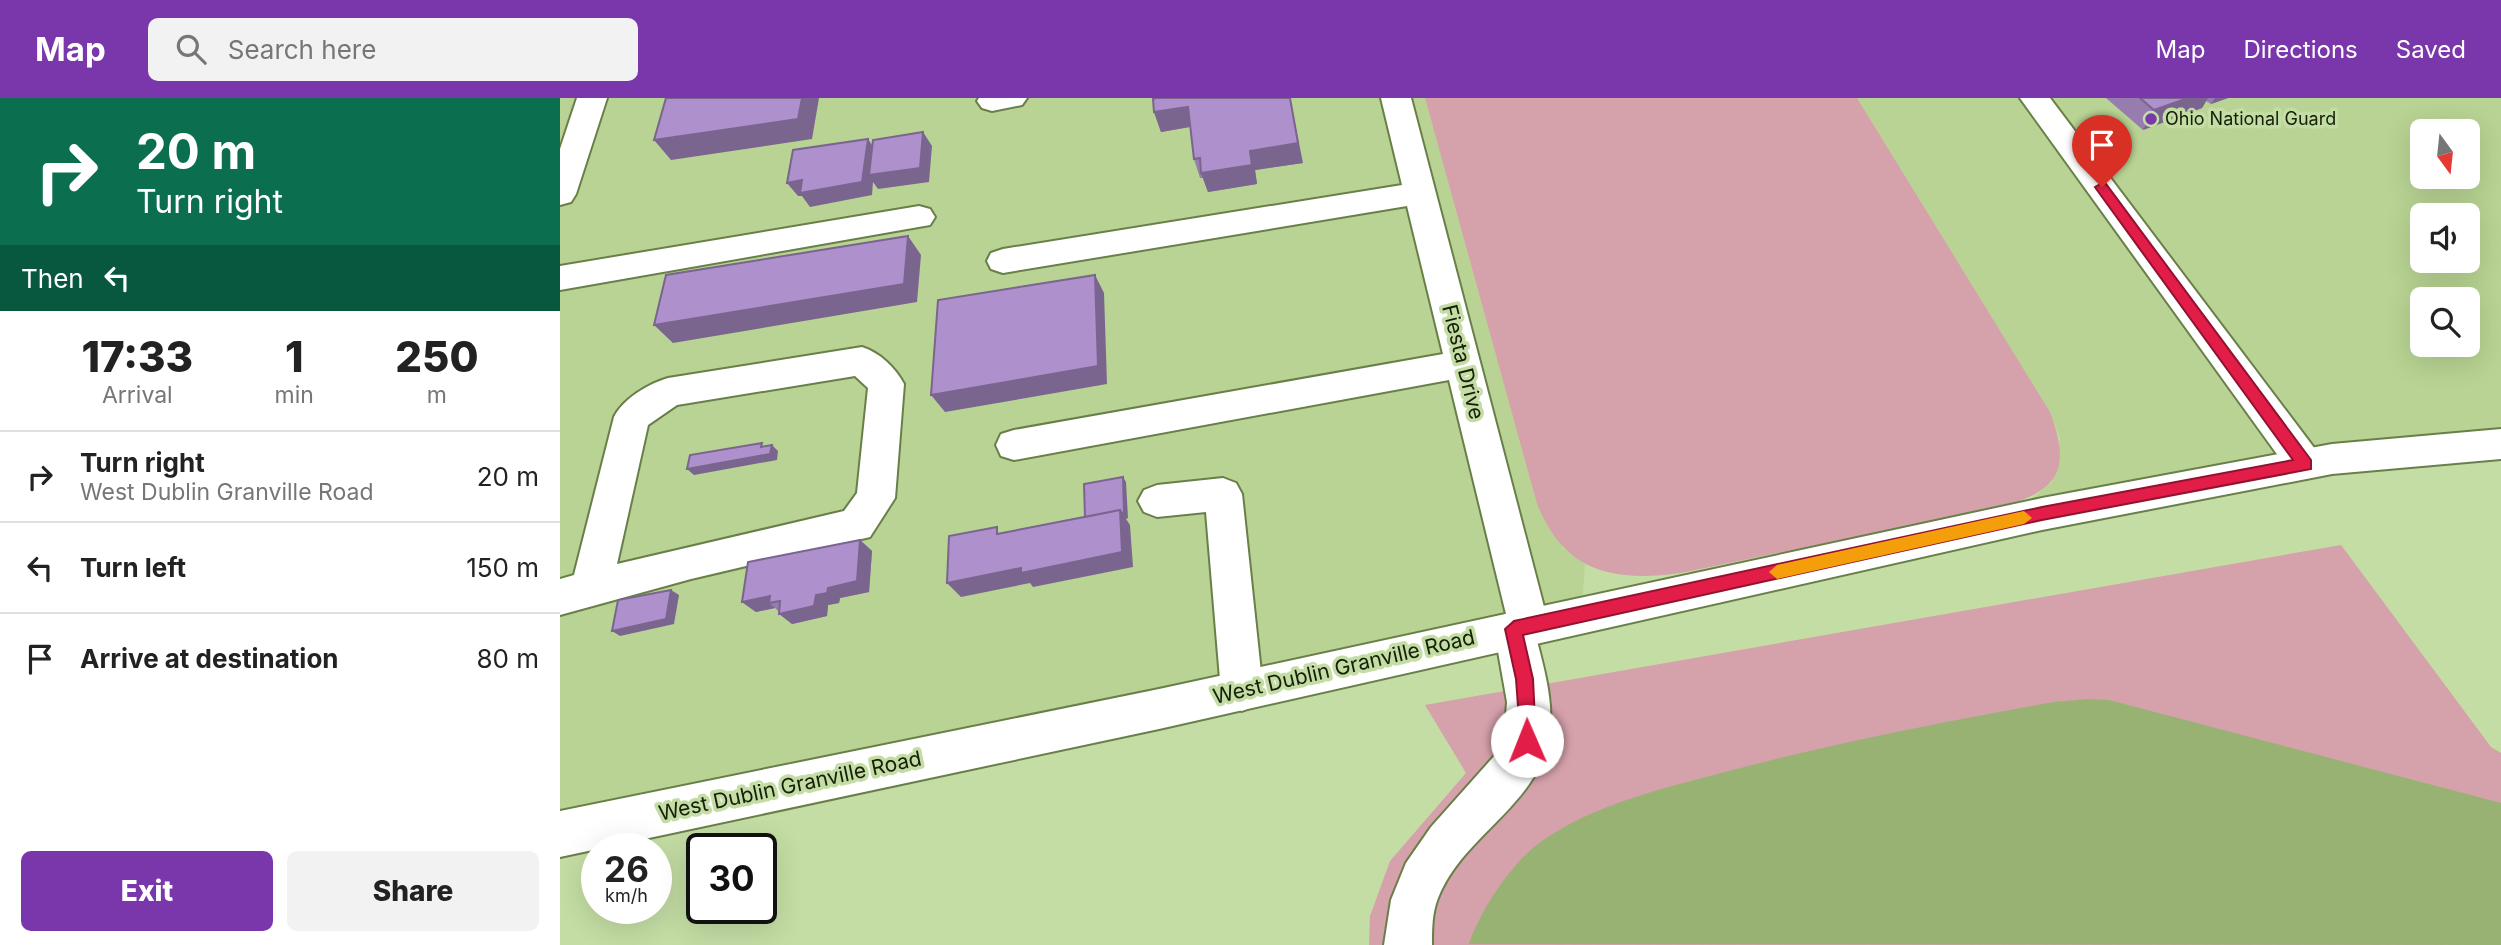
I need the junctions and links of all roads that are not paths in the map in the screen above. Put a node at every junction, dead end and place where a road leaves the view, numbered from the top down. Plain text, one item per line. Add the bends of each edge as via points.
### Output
1 (592, 98) edge
2 (1396, 98) edge
3 (2035, 98) edge
4 (1420, 193) junction
5 (560, 194) edge
6 (919, 217) dead end
7 (1003, 261) dead end
8 (560, 278) edge
9 (1464, 365) junction
10 (2501, 444) edge
11 (1014, 445) dead end
12 (2305, 464) junction
13 (1157, 501) dead end
14 (575, 593) edge
15 (1522, 627) junction
16 (1242, 691) junction
17 (560, 834) edge
18 (1408, 945) edge

1 - 5 main road
2 - 4 main road, Fiesta Drive
3 - 12 main road
4 - 7 main road
4 - 9 main road, Fiesta Drive
6 - 8 main road
9 - 11 main road
9 - 15 main road, Fiesta Drive
10 - 12 main road, West Dublin Granville Road
12 - 15 main road, West Dublin Granville Road via 2042,514
13 - 16 main road via 1223,494
14 - 14 main road via 856,525 876,498 886,384 862,361 668,392 632,417
15 - 16 main road, West Dublin Granville Road
15 - 18 main road, Fiesta Drive via 1528,734 1522,756 1439,851 1412,902
16 - 17 main road, West Dublin Granville Road

